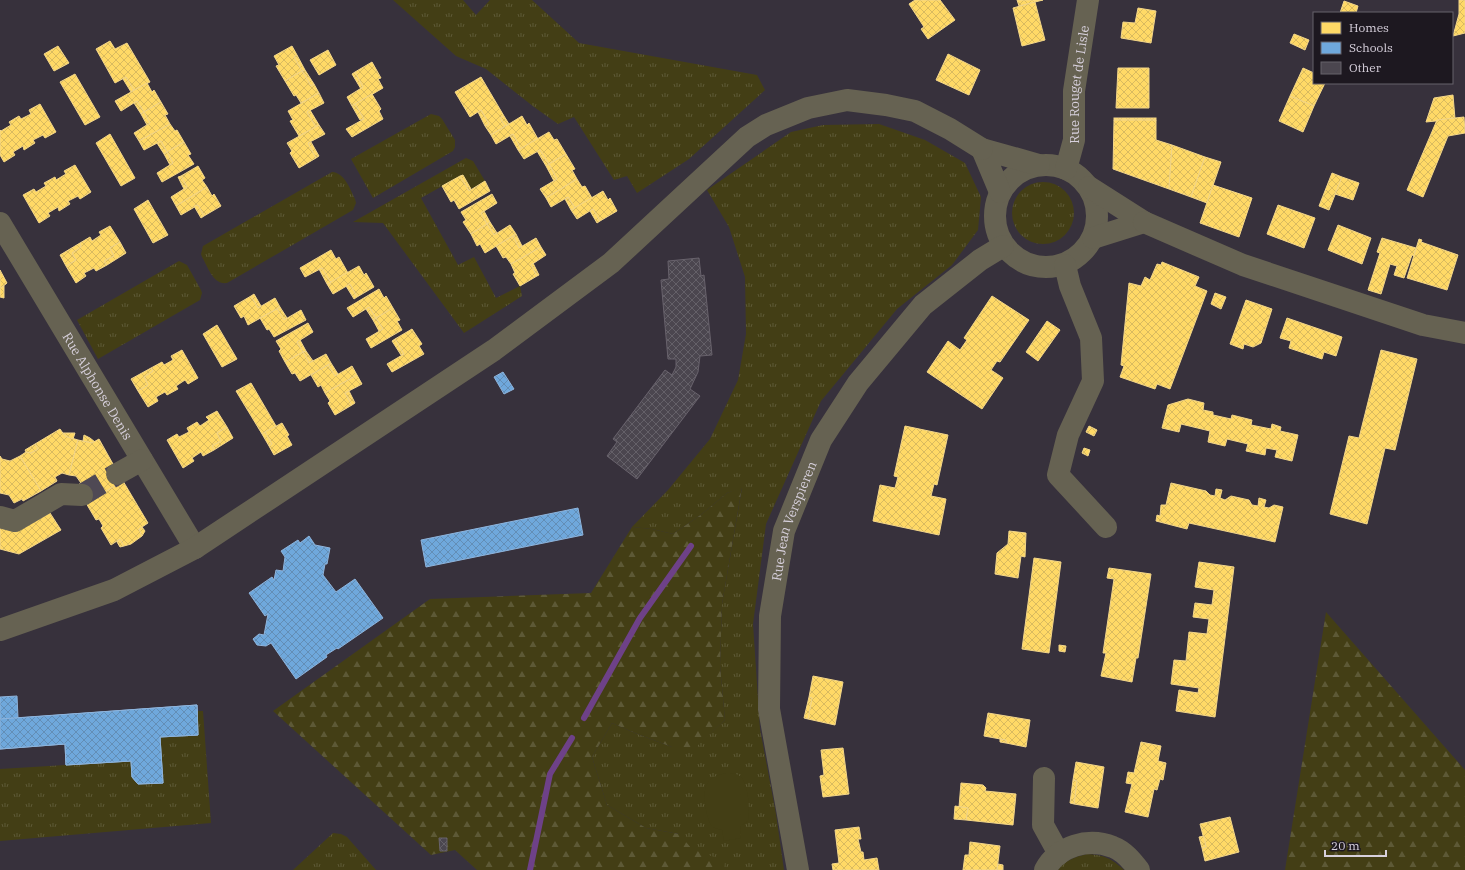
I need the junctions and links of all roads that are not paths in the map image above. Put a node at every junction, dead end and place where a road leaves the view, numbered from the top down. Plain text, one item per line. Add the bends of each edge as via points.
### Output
1 (1088, 0) edge
2 (982, 148) junction
3 (1039, 165) junction
4 (1066, 168) junction
5 (1089, 187) junction
6 (1000, 192) junction
7 (1144, 222) junction
8 (0, 223) edge
9 (1093, 238) junction
10 (1003, 246) junction
11 (1065, 265) junction
12 (1465, 333) edge
13 (142, 460) junction
14 (117, 474) tunnel mouth
15 (82, 495) tunnel mouth
16 (0, 517) edge
17 (1106, 527) dead end
18 (195, 548) junction
19 (0, 630) edge
20 (1044, 778) dead end
21 (1052, 862) edge
22 (798, 870) edge
23 (1138, 870) edge

1 - 4 street, Rue Rouget de Lisle via 1074,91 1074,140
2 - 3 street
2 - 6 street
2 - 18 street via 915,111 847,100 808,108 766,124 747,137 611,263 494,350
3 - 4 street
3 - 6 street via 1023,170 1010,179
4 - 5 street
5 - 7 street
5 - 9 street via 1096,203 1098,221
6 - 10 street via 995,205 994,220
7 - 9 street
7 - 12 street via 1243,265 1424,325
8 - 13 street, Rue Alphonse Denis
9 - 11 street via 1086,249
10 - 11 street via 1015,258 1031,266 1048,268
10 - 22 street, Rue Jean Verspieren via 980,260 923,305 858,383 821,440 784,531 770,616 769,709
11 - 17 street via 1070,286 1091,338 1094,380 1068,436 1058,475
13 - 14 street
13 - 18 street, Rue Alphonse Denis
15 - 16 street via 60,494 15,521
18 - 19 street via 114,590
20 - 21 street via 1043,825
21 - 23 street via 1063,850 1080,844 1098,843 1114,847 1129,857

